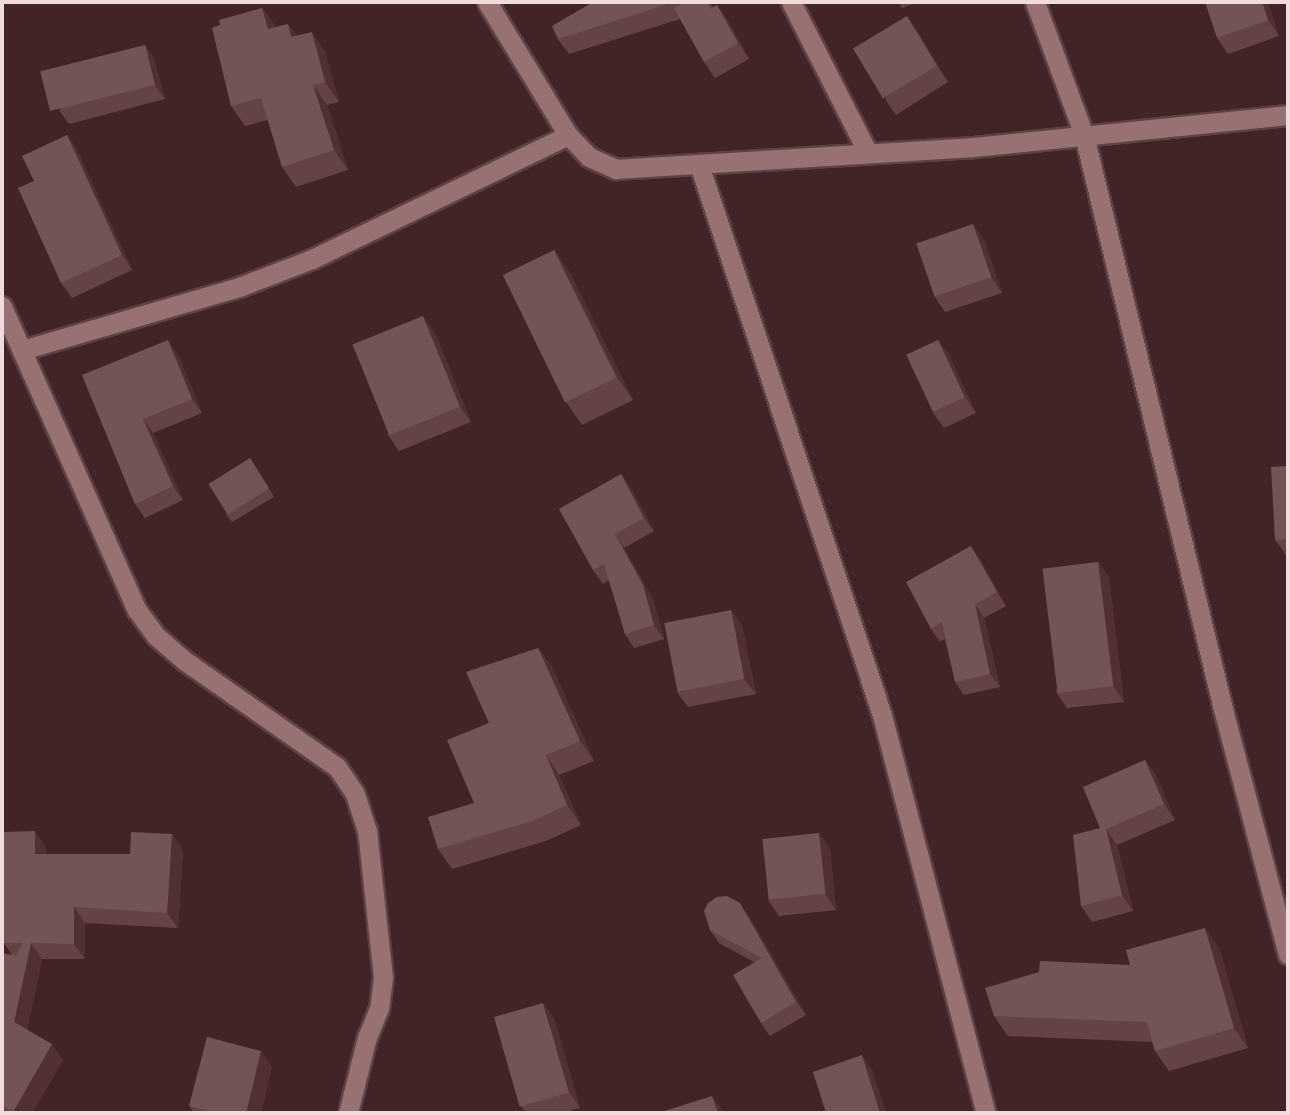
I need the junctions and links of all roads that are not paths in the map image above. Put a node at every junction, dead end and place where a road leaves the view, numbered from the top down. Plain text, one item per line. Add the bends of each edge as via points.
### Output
1 (487, 2) edge
2 (791, 2) edge
3 (1035, 2) edge
4 (1288, 115) edge
5 (568, 135) junction
6 (1084, 135) junction
7 (868, 153) junction
8 (699, 164) junction
9 (2, 306) edge
10 (22, 350) junction
11 (1288, 955) edge
12 (348, 1113) edge
13 (986, 1113) edge

1 - 5 street
2 - 7 street
3 - 6 street
4 - 6 street
5 - 8 street via 589,156 616,169
5 - 10 street via 312,259 239,287
6 - 7 street
6 - 11 street via 1223,709
7 - 8 street
8 - 13 street via 882,715
9 - 10 street
10 - 12 street via 137,610 156,636 337,766 355,794 367,830 383,976 379,1008

